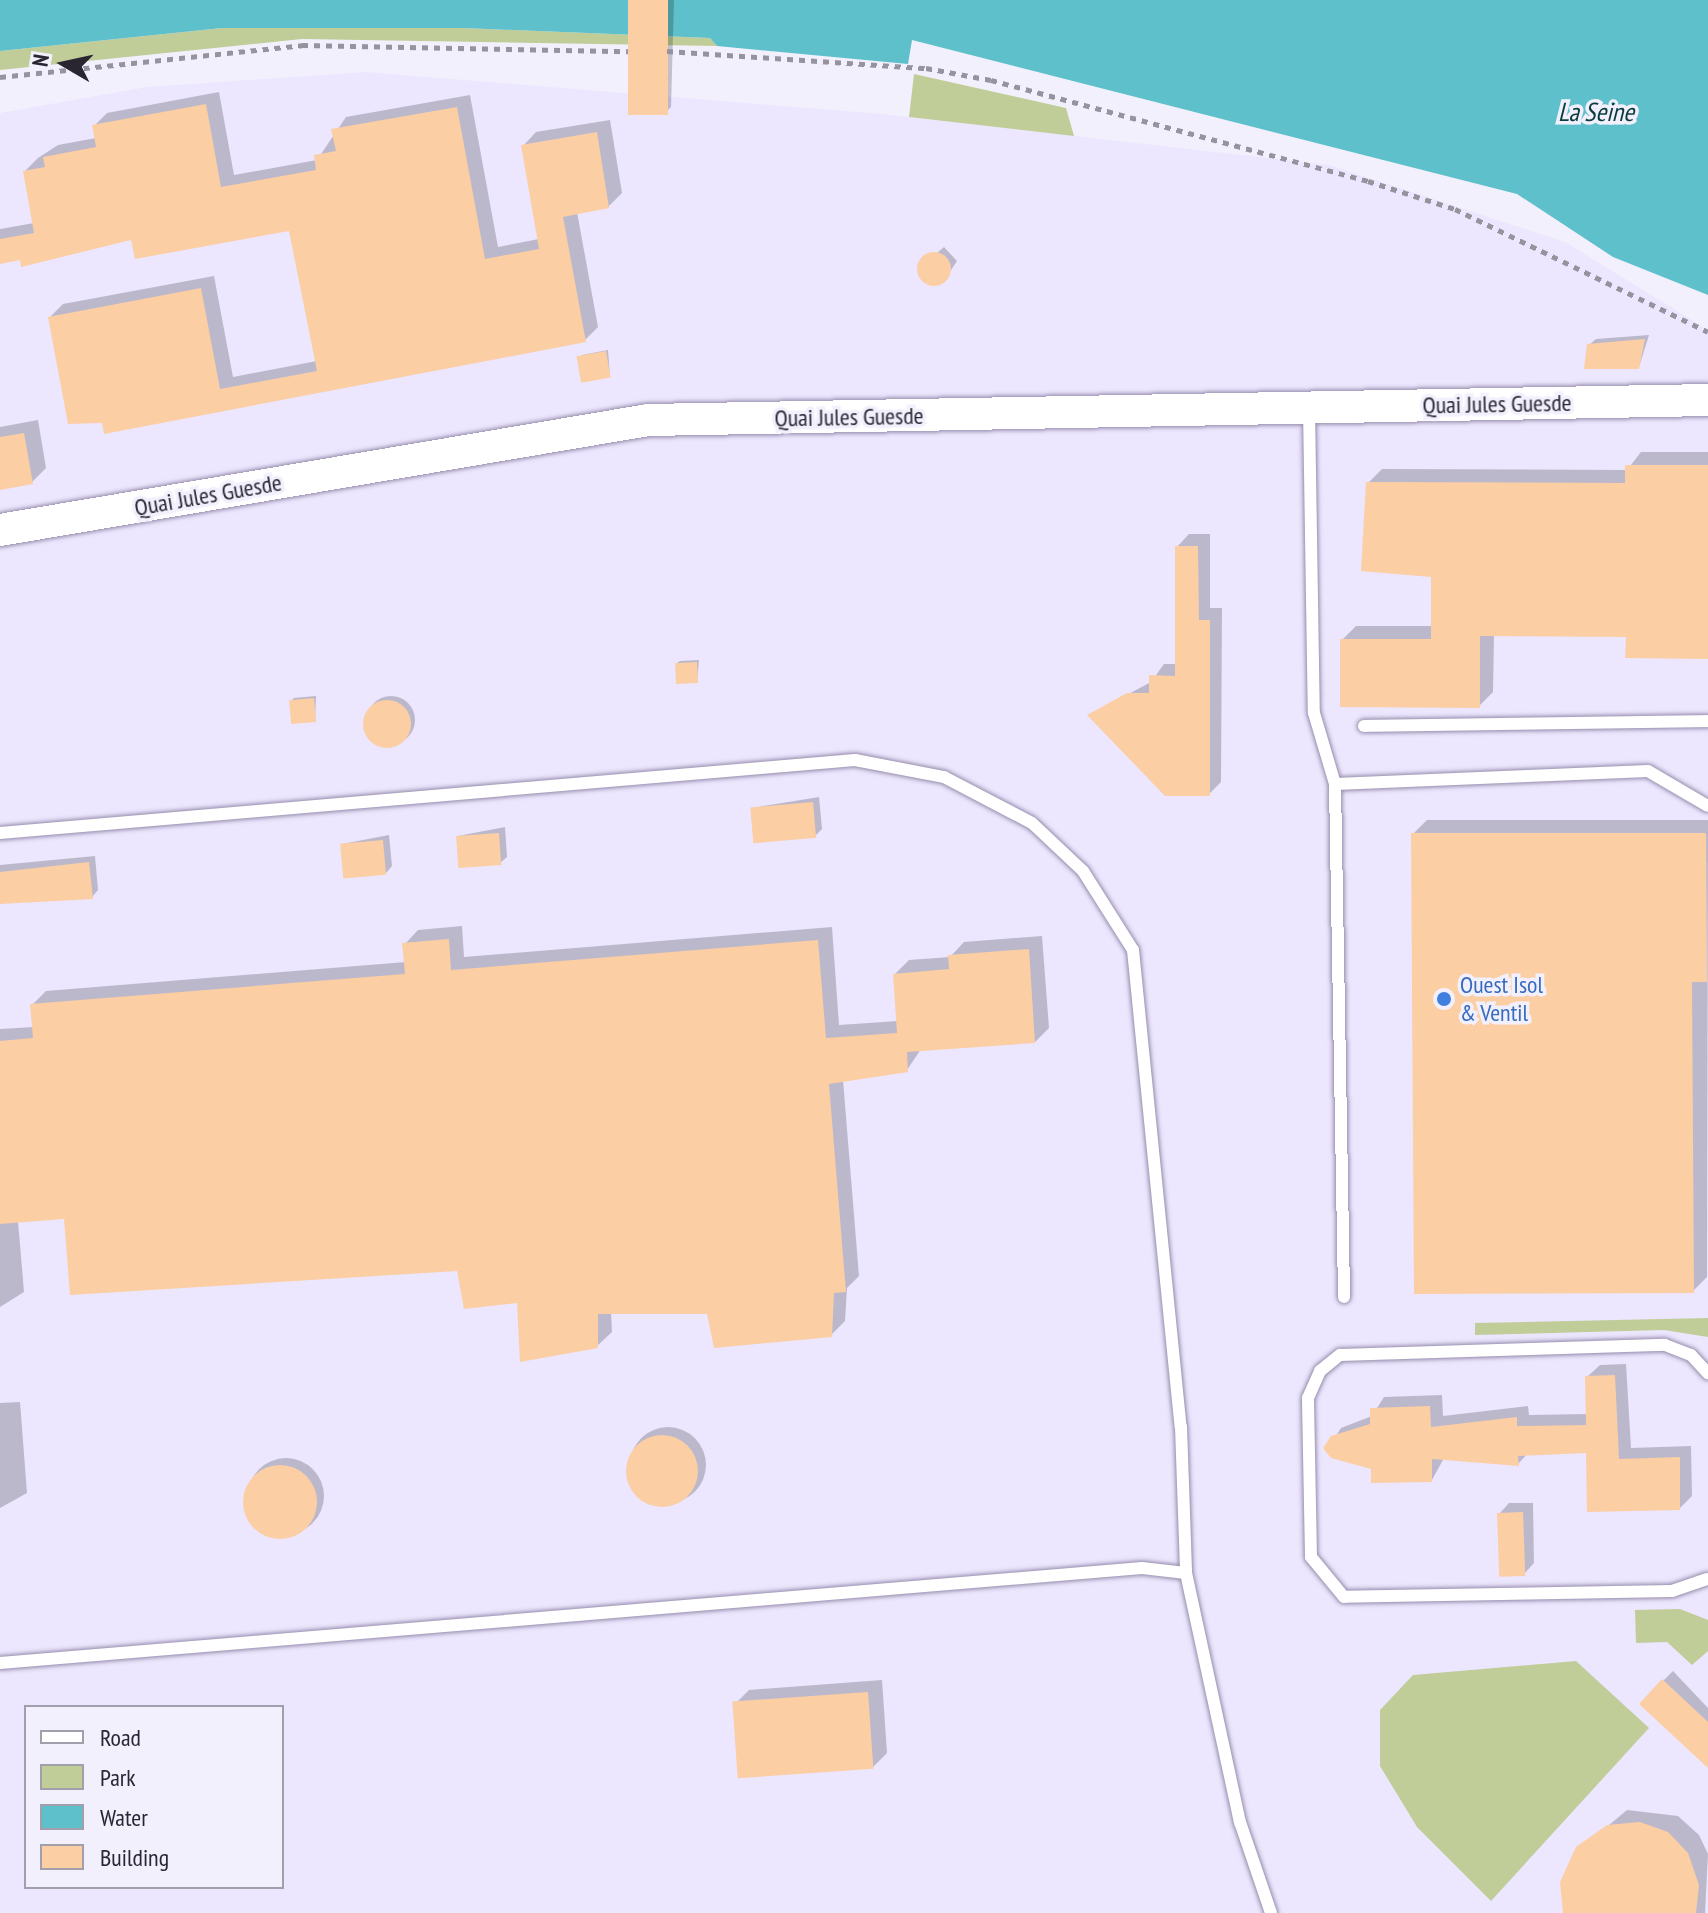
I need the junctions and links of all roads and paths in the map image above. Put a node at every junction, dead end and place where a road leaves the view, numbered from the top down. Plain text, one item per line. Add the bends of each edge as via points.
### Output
1 (628, 51) dead end
2 (667, 51) dead end
3 (0, 77) edge
4 (1708, 332) edge
5 (1708, 400) edge
6 (1309, 408) junction
7 (0, 530) edge
8 (1708, 721) edge
9 (1364, 726) dead end
10 (1335, 784) junction
11 (1708, 806) edge
12 (0, 833) edge
13 (1344, 1297) dead end
14 (1708, 1373) edge
15 (1186, 1573) junction
16 (1708, 1579) edge
17 (0, 1663) edge
18 (1271, 1913) edge

1 - 3 path via 302,45
2 - 4 path via 926,68 991,80 1368,181 1455,209
5 - 6 main road, Quai Jules Guesde
6 - 7 main road, Quai Jules Guesde via 648,420
6 - 10 lane via 1314,713
8 - 9 lane
10 - 11 lane via 1648,771
10 - 13 lane
12 - 15 lane via 855,760 944,777 1032,823 1083,871 1133,950 1181,1427
14 - 16 lane via 1691,1355 1665,1345 1340,1355 1320,1371 1308,1398 1311,1557 1344,1597 1672,1591
15 - 17 lane via 1142,1568
15 - 18 lane via 1240,1822

